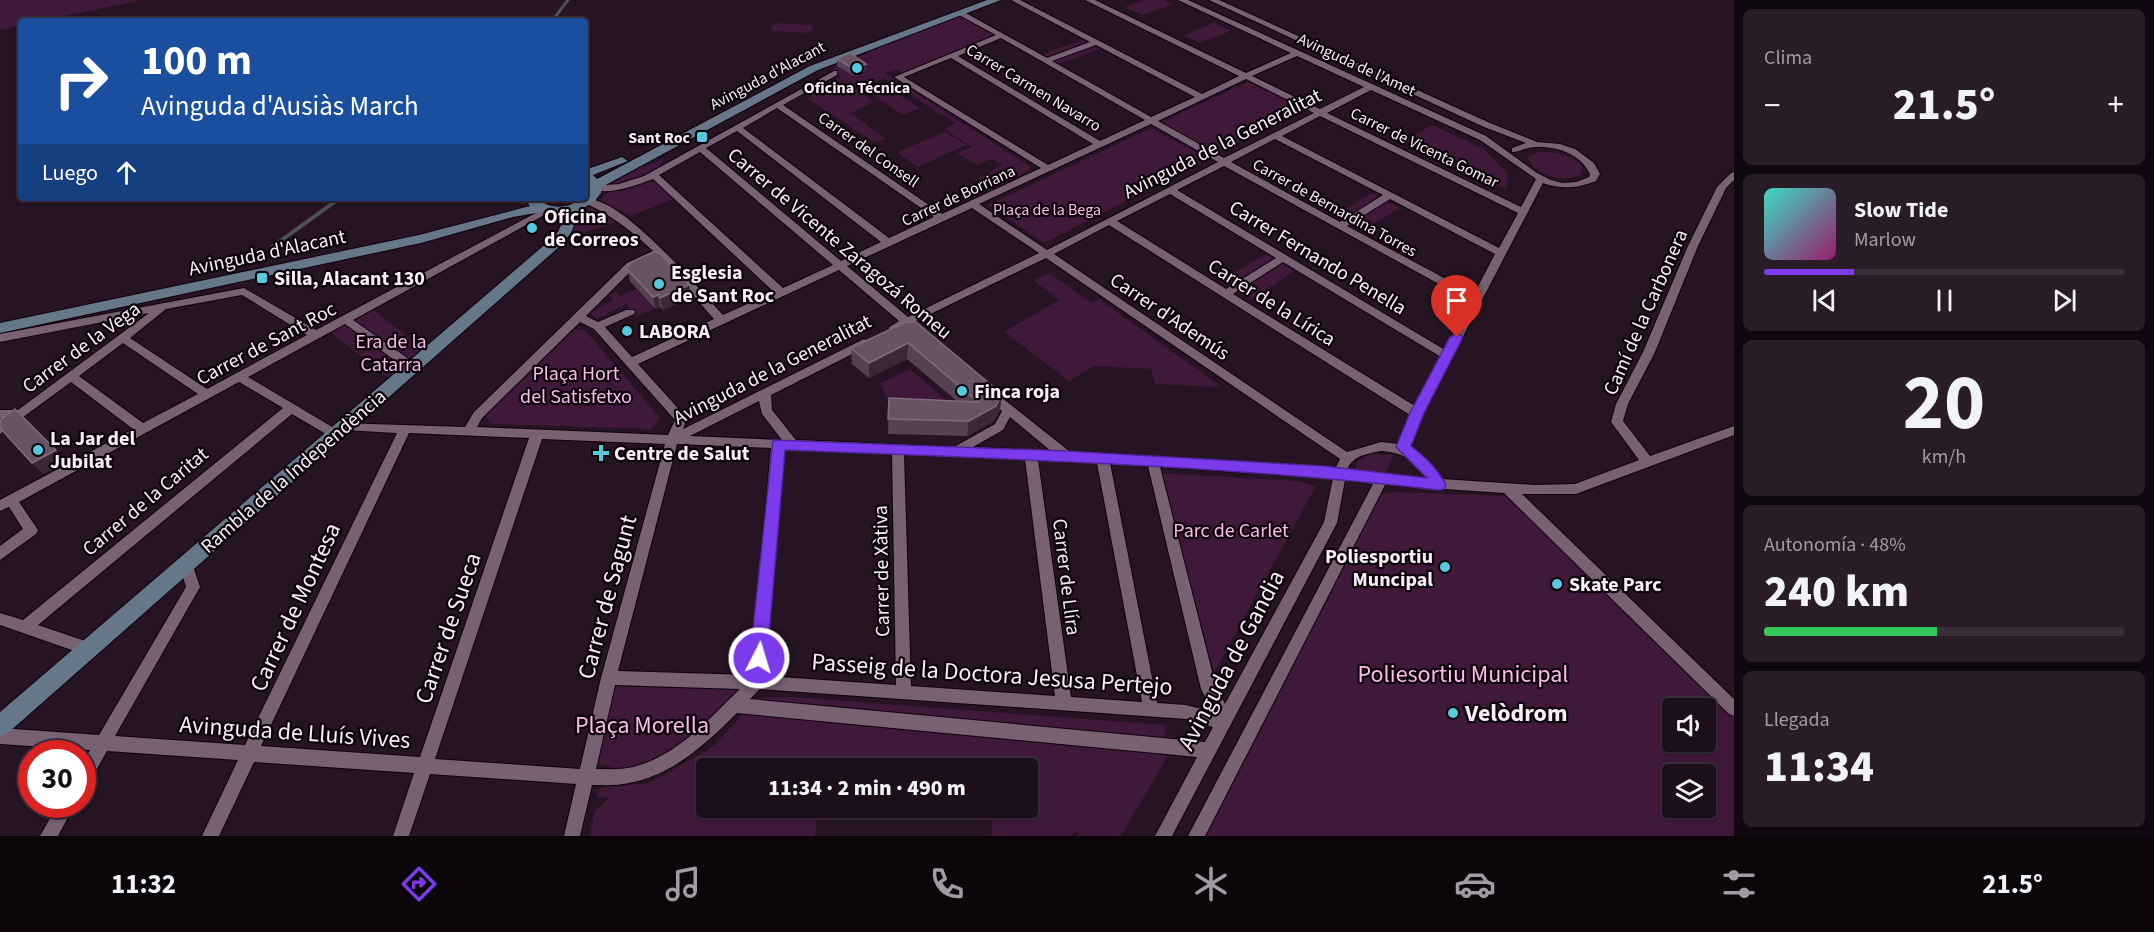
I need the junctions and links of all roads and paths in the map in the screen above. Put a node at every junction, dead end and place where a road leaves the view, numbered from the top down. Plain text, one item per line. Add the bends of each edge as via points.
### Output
1 (974, 0) edge
2 (996, 0) edge
3 (1015, 0) edge
4 (1089, 0) edge
5 (1182, 0) edge
6 (1197, 0) edge
7 (1213, 0) edge
8 (962, 13) junction
9 (1001, 36) junction
10 (1096, 42) junction
11 (1296, 53) junction
12 (951, 55) junction
13 (1046, 62) junction
14 (834, 73) dead end
15 (1246, 77) junction
16 (1370, 87) junction
17 (1202, 98) junction
18 (778, 105) junction
19 (1319, 113) junction
20 (1152, 121) junction
21 (738, 128) junction
22 (1275, 136) junction
23 (1538, 144) junction
24 (1100, 145) junction
25 (667, 148) junction
26 (702, 149) junction
27 (1515, 150) junction
28 (1225, 162) junction
29 (1516, 163) junction
30 (675, 164) junction
31 (1048, 169) junction
32 (588, 174) edge
33 (1734, 174) edge
34 (654, 175) junction
35 (588, 178) edge
36 (1540, 179) junction
37 (596, 187) junction
38 (1170, 190) junction
39 (1390, 195) junction
40 (588, 196) edge
41 (584, 201) edge
42 (536, 203) edge
43 (581, 204) junction
44 (973, 204) junction
45 (1522, 211) junction
46 (943, 219) junction
47 (1109, 221) junction
48 (1340, 226) junction
49 (889, 243) junction
50 (658, 252) junction
51 (1501, 253) junction
52 (1046, 254) junction
53 (1283, 258) junction
54 (840, 266) junction
55 (180, 292) junction
56 (782, 293) junction
57 (1226, 294) junction
58 (1476, 300) junction
59 (162, 308) junction
60 (630, 312) dead end
61 (579, 317) junction
62 (0, 320) edge
63 (346, 320) junction
64 (722, 321) junction
65 (906, 321) junction
66 (598, 326) junction
67 (2, 336) edge
68 (317, 336) junction
69 (123, 338) junction
70 (924, 338) edge
71 (1447, 356) junction
72 (632, 362) junction
73 (412, 367) junction
74 (72, 376) junction
75 (240, 377) junction
76 (983, 388) edge
77 (208, 395) junction
78 (765, 395) junction
79 (291, 408) junction
80 (1008, 410) junction
81 (1417, 413) junction
82 (0, 414) edge
83 (20, 414) junction
84 (405, 429) junction
85 (0, 430) edge
86 (143, 430) junction
87 (340, 430) junction
88 (1734, 430) edge
89 (469, 431) junction
90 (537, 434) junction
91 (672, 440) junction
92 (786, 444) junction
93 (1403, 447) junction
94 (898, 449) junction
95 (956, 452) junction
96 (1031, 455) junction
97 (1066, 456) junction
98 (1347, 458) junction
99 (1103, 459) junction
100 (1153, 462) junction
101 (1648, 463) junction
102 (1339, 475) junction
103 (1381, 480) junction
104 (1439, 485) junction
105 (1508, 489) junction
106 (6, 503) edge
107 (0, 554) edge
108 (186, 564) junction
109 (0, 619) edge
110 (26, 627) junction
111 (89, 649) junction
112 (609, 678) junction
113 (757, 682) junction
114 (904, 692) junction
115 (1064, 703) junction
116 (733, 705) junction
117 (1151, 709) junction
118 (1734, 709) edge
119 (1224, 720) junction
120 (0, 726) edge
121 (0, 736) edge
122 (104, 743) junction
123 (1209, 750) junction
124 (251, 753) junction
125 (96, 756) edge
126 (426, 765) junction
127 (586, 777) junction
128 (59, 818) edge
129 (48, 836) edge
130 (210, 836) edge
131 (401, 836) edge
132 (572, 836) edge
133 (1163, 836) edge
134 (1196, 836) edge

1 - 32 main road, Avinguda d'Alacant via 824,56 638,154
2 - 8 main road, Avinguda d'Alacant
3 - 10 street
4 - 15 street, Carrer de Vicenta Gomar
5 - 11 street, Avinguda de l'Amet
6 - 27 street, Avinguda de l'Amet via 1490,134
7 - 23 street, Avinguda de l'Amet via 1487,125
8 - 9 street, Carrer de Bernardina Torres
8 - 25 main road, Avinguda d'Alacant via 814,68
9 - 12 street
9 - 13 street, Carrer de Bernardina Torres
10 - 13 street
10 - 17 street
11 - 15 street, Carrer de Borriana
11 - 16 street, Avinguda de l'Amet
12 - 24 street, Carrer Carmen Navarro
12 - 31 street via 898,77
13 - 20 street, Carrer de Bernardina Torres
14 - 18 street, Avinguda d'Alacant
15 - 17 street, Carrer de Borriana
15 - 19 street, Carrer de Vicenta Gomar
16 - 19 street, Avinguda de la Generalitat
16 - 29 street, Avinguda de l'Amet via 1483,138
17 - 20 street, Carrer de Borriana
18 - 21 street, Avinguda d'Alacant
18 - 46 street, Carrer del Consell
19 - 22 street, Avinguda de la Generalitat
19 - 45 street, Carrer de Vicenta Gomar
20 - 24 street, Carrer de Borriana
20 - 28 street, Carrer de Bernardina Torres
21 - 26 street, Avinguda d'Alacant
21 - 49 street
22 - 28 street, Avinguda de la Generalitat
22 - 39 street
23 - 27 street
23 - 36 street, Avinguda de l'Amet via 1579,155 1596,174 1576,185
24 - 31 street, Carrer de Borriana
25 - 30 street via 669,159
25 - 37 main road, Avinguda d'Alacant
26 - 30 street, Avinguda d'Alacant
26 - 54 street, Carrer de Vicente Zaragozá Romeu
27 - 29 street
28 - 38 street, Avinguda de la Generalitat
28 - 48 street, Carrer de Bernardina Torres
29 - 36 street, Avinguda de l'Amet
30 - 34 street, Avinguda d'Alacant
31 - 44 street, Carrer de Borriana
33 - 101 street, Camí de la Carbonera via 1722,187 1693,246 1649,352 1622,404 1617,422
34 - 37 street, Avinguda d'Alacant via 620,187
34 - 56 street
35 - 37 main road
36 - 45 street
37 - 40 main road, Rambla de la Independència
38 - 47 street, Avinguda de la Generalitat
38 - 53 street, Carrer Fernando Penella
39 - 48 street
39 - 51 street
41 - 43 main road, Rambla de la Independència
42 - 43 main road
42 - 55 main road, Avinguda d'Alacant via 422,239
42 - 62 main road, Avinguda d'Alacant via 398,239
42 - 63 street, Carrer de Sant Roc
43 - 50 street via 604,207
43 - 73 main road, Rambla de la Independència via 554,244
44 - 46 street, Carrer de Borriana
44 - 52 street, Carrer d'Ademús
45 - 51 street
46 - 49 street, Carrer de Borriana
47 - 52 street, Avinguda de la Generalitat
47 - 57 street, Carrer de la Lírica
48 - 58 street, Carrer de Bernardina Torres
49 - 54 street, Carrer de Borriana
50 - 61 street via 631,265
50 - 64 street
51 - 58 street
52 - 65 street, Avinguda de la Generalitat
52 - 98 street, Carrer d'Ademús
53 - 57 street
53 - 71 street, Carrer Fernando Penella
54 - 56 street, Carrer de Borriana
54 - 65 street, Carrer de Vicente Zaragozá Romeu
55 - 59 street, Carrer de la Vega
55 - 67 main road, Avinguda d'Alacant
56 - 64 street, Carrer de Borriana
57 - 81 street, Carrer de la Lírica
58 - 71 street
59 - 67 street, Avinguda d'Alacant
59 - 68 street, Avinguda d'Alacant via 244,291
59 - 69 street, Carrer de la Vega
60 - 66 street
61 - 66 street
61 - 89 street via 478,415
63 - 68 street, Carrer de Sant Roc
63 - 73 street
64 - 72 street, Carrer de Borriana
65 - 70 street, Carrer de Vicente Zaragozá Romeu
65 - 78 street, Avinguda de la Generalitat
66 - 72 street
68 - 75 street, Carrer de Sant Roc
69 - 74 street, Carrer de la Vega
69 - 77 street
71 - 81 street
72 - 91 street, Carrer de Sagunt via 681,419
73 - 87 main road, Rambla de la Independència
74 - 83 street, Carrer de la Vega
74 - 86 street
75 - 77 street, Carrer de Sant Roc
75 - 79 street
76 - 80 street
77 - 86 street, Carrer de Sant Roc
78 - 91 street, Avinguda de la Generalitat
78 - 92 street via 766,411
79 - 87 street
79 - 110 street, Carrer de la Caritat
80 - 95 street via 999,427
80 - 97 street
81 - 93 street
82 - 83 street
83 - 85 street, Carrer de la Vega
84 - 87 street
84 - 89 street
84 - 124 street, Carrer de Montesa
86 - 106 street, Carrer de Sant Roc
87 - 108 main road, Rambla de la Independència
88 - 101 street
89 - 90 street
90 - 91 street
90 - 126 street, Carrer de Sueca
91 - 92 street
91 - 112 street, Carrer de Sagunt
92 - 94 street
92 - 113 street
93 - 98 street via 1379,446
93 - 104 street via 1426,466
94 - 95 street
94 - 114 street, Carrer de Xàtiva
95 - 96 street
96 - 97 street
96 - 115 street, Carrer de Llíra
97 - 99 street
98 - 102 street, Avinguda de Gandia
99 - 100 street
99 - 117 street
100 - 102 street
100 - 119 street via 1209,689
101 - 105 street via 1576,489
102 - 103 street
102 - 119 street, Avinguda de Gandia via 1340,489 1333,516
103 - 104 street
103 - 134 street
104 - 105 street
105 - 118 street
106 - 107 street via 31,530
108 - 111 main road, Rambla de la Independència
108 - 122 street via 193,588
109 - 110 street
110 - 111 street
111 - 120 main road, Rambla de la Independència
112 - 113 street, Passeig de la Doctora Jesusa Pertejo
112 - 127 street, Carrer de Sagunt
113 - 114 street, Passeig de la Doctora Jesusa Pertejo
113 - 116 street, Avinguda de Lluís Vives
114 - 115 street, Passeig de la Doctora Jesusa Pertejo
115 - 117 street, Passeig de la Doctora Jesusa Pertejo
116 - 123 street
116 - 127 street, Avinguda de Lluís Vives via 692,744 660,764 632,775
117 - 119 street, Passeig de la Doctora Jesusa Pertejo
119 - 123 street, Avinguda de Gandia
121 - 122 street, Avinguda de Lluís Vives
122 - 124 street, Avinguda de Lluís Vives
122 - 125 street
123 - 133 street, Avinguda de Gandia
124 - 126 street, Avinguda de Lluís Vives
124 - 130 street, Carrer de Montesa
126 - 127 street, Avinguda de Lluís Vives
126 - 131 street, Carrer de Sueca
127 - 132 street, Carrer de Sagunt
128 - 129 street

